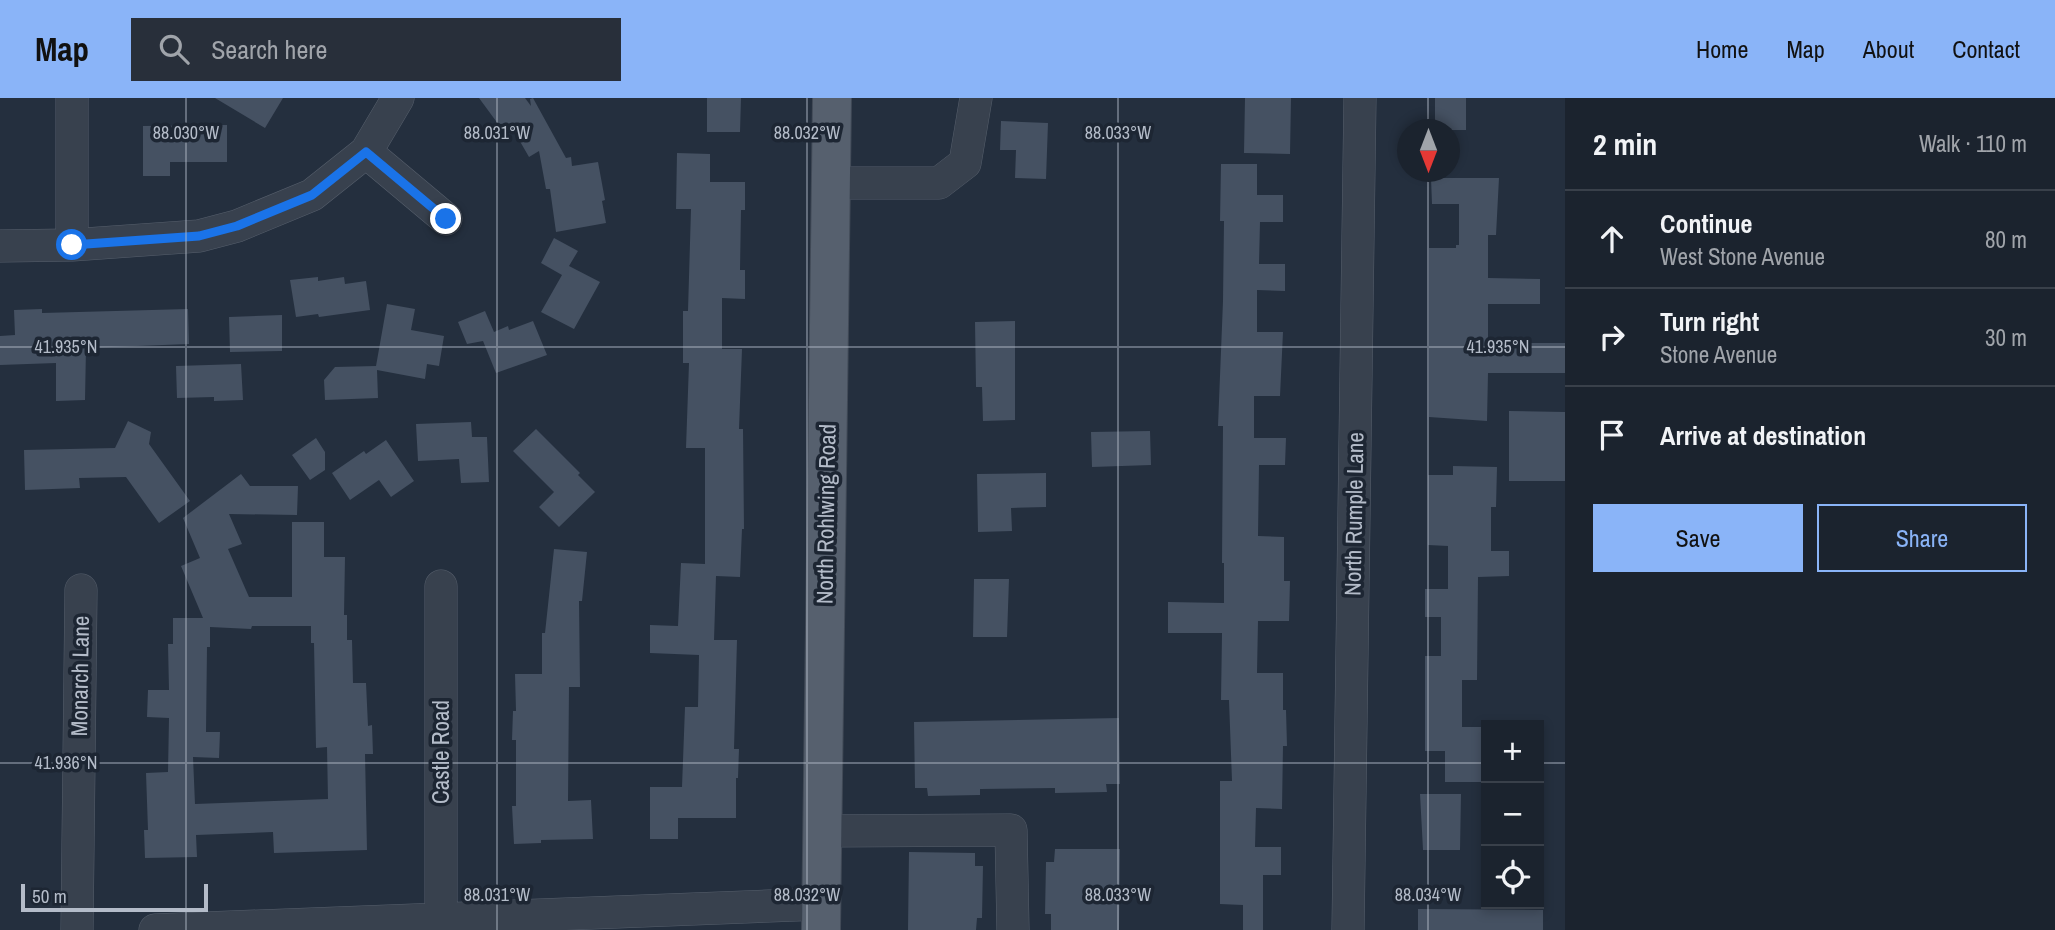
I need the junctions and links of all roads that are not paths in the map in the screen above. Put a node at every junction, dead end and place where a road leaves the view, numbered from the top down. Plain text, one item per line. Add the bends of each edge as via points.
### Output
1 (72, 98) edge
2 (398, 98) edge
3 (832, 98) edge
4 (976, 98) edge
5 (1360, 98) edge
6 (366, 152) junction
7 (831, 183) junction
8 (446, 219) dead end
9 (72, 245) junction
10 (0, 246) edge
11 (442, 586) dead end
12 (81, 590) dead end
13 (822, 831) junction
14 (822, 917) edge
15 (441, 919) junction
16 (77, 930) edge
17 (155, 930) edge
18 (1013, 930) edge
19 (1349, 930) edge

1 - 9 street
2 - 6 street
3 - 7 main road, North Rohlwing Road
4 - 7 street via 965,163 939,183
5 - 19 street, North Rumple Lane
6 - 8 street
6 - 9 street via 312,195 237,226 199,236
7 - 13 main road, North Rohlwing Road
9 - 10 street
11 - 15 street, Castle Road
12 - 16 street, Monarch Lane
13 - 14 main road, North Rohlwing Road
13 - 18 street via 1011,830
14 - 15 street
15 - 17 street

